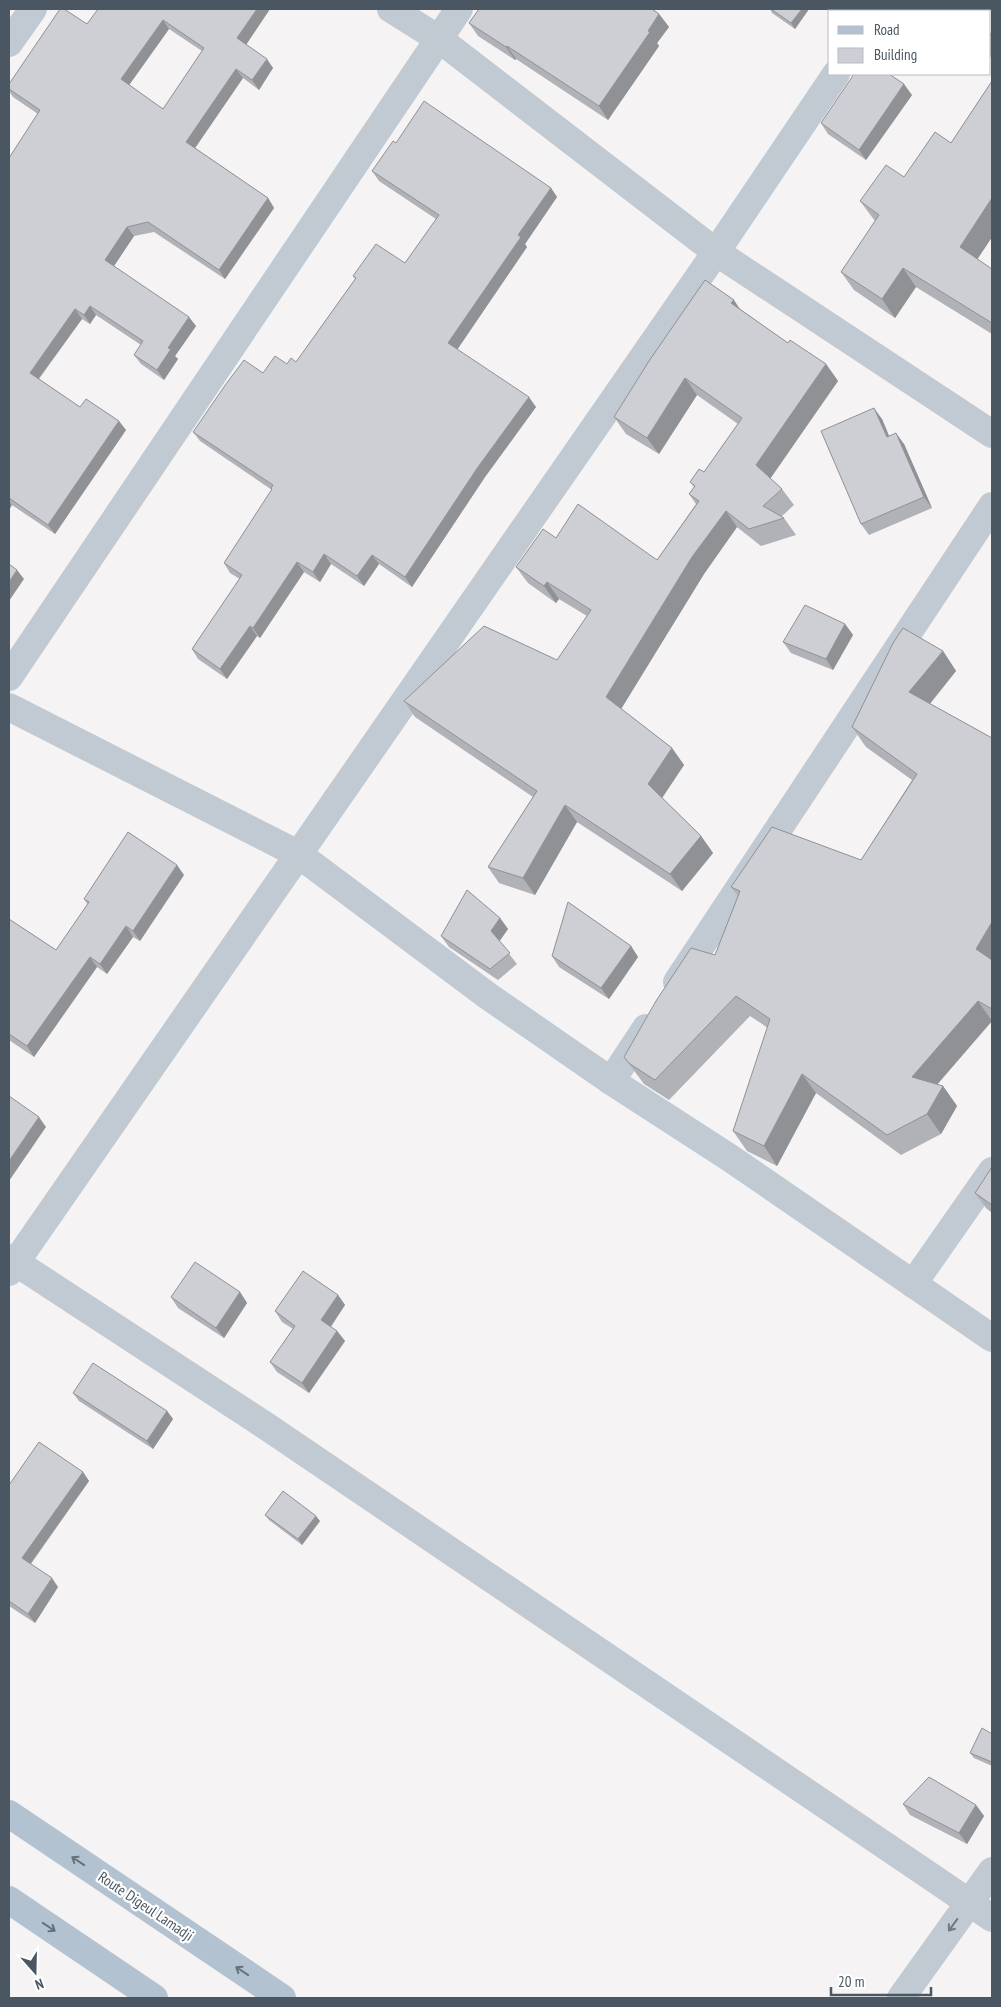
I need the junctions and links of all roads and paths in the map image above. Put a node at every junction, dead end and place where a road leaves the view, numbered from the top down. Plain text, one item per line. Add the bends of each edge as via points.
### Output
1 (33, 9) edge
2 (391, 9) edge
3 (459, 9) edge
4 (439, 38) junction
5 (9, 43) edge
6 (835, 75) edge
7 (716, 252) junction
8 (992, 434) edge
9 (992, 506) edge
10 (9, 677) edge
11 (9, 707) edge
12 (298, 854) junction
13 (611, 1081) junction
14 (992, 1172) edge
15 (11, 1264) edge
16 (913, 1284) junction
17 (992, 1338) edge
18 (9, 1814) edge
19 (992, 1872) edge
20 (9, 1900) edge
21 (969, 1902) junction
22 (992, 1918) edge
23 (154, 1998) edge
24 (282, 1998) edge
25 (901, 1998) edge

1 - 5 street
2 - 4 street
3 - 4 street
4 - 7 street
4 - 10 street
6 - 7 street
7 - 8 street
7 - 12 street
9 - 13 street
11 - 12 street
12 - 13 street via 488,996
12 - 15 street
13 - 16 street
14 - 16 street
15 - 21 street via 263,1424
16 - 17 street
24 -> 18 main road, Route Digeul Lamadji
19 - 21 street
20 -> 23 main road
21 - 22 street
21 -> 25 street

